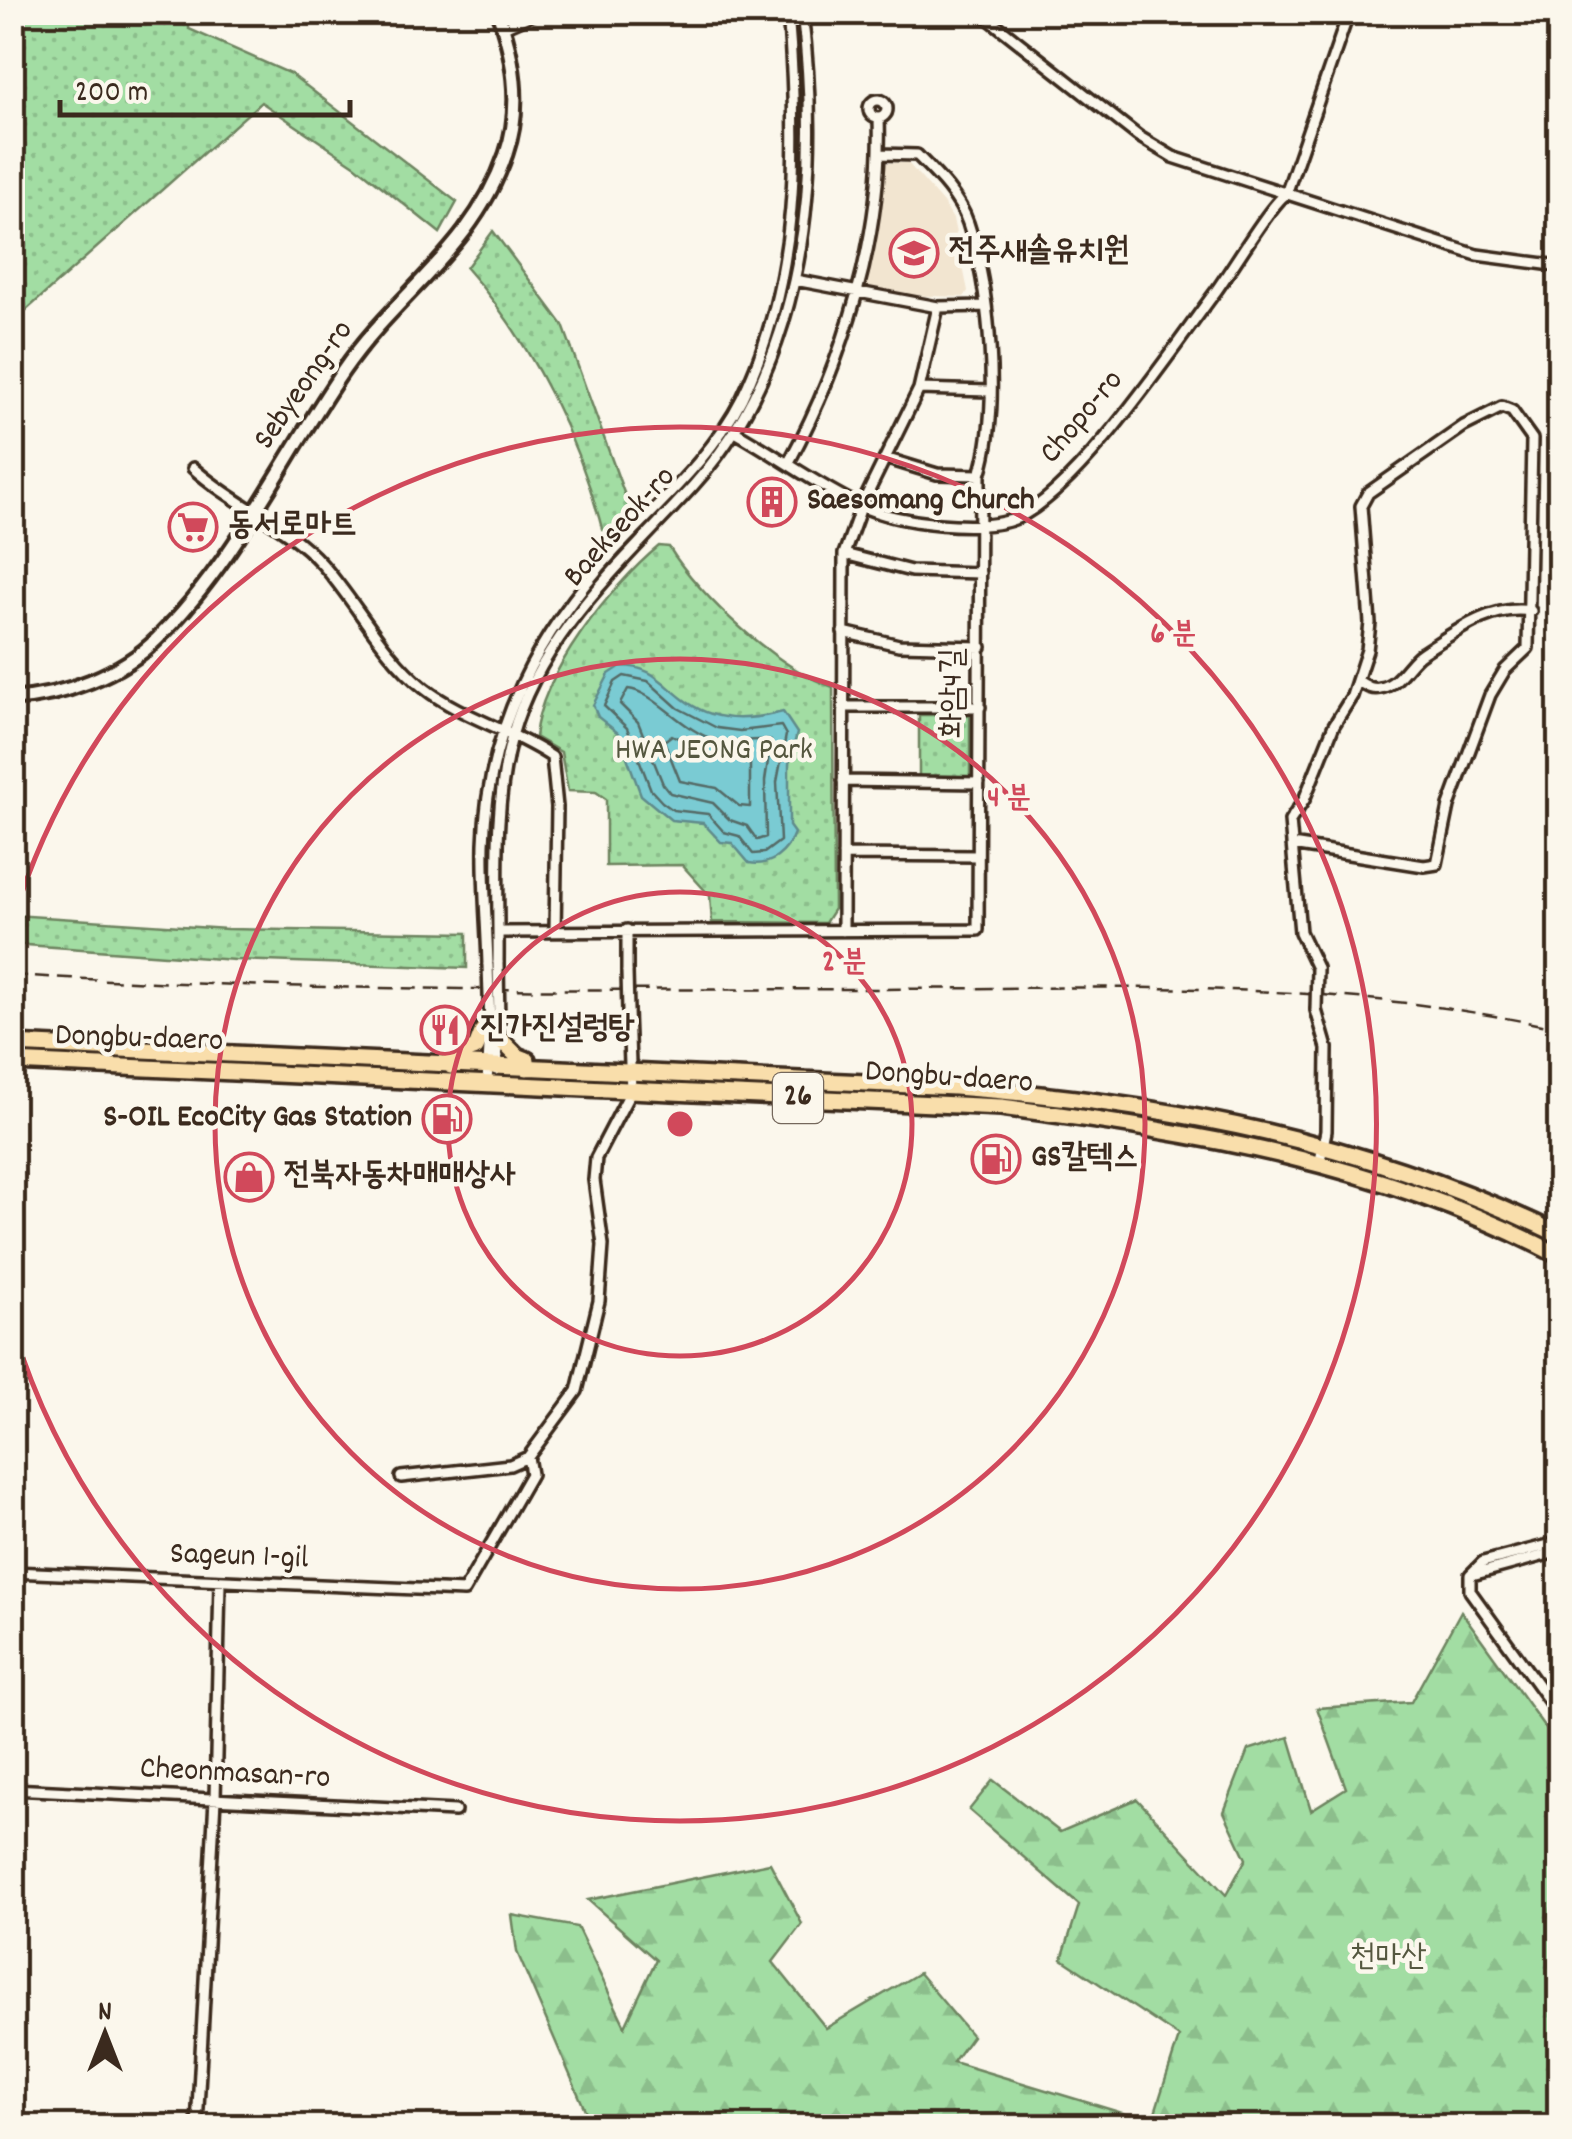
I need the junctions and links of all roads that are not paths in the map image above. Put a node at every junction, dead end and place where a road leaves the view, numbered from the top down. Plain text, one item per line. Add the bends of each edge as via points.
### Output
1 (498, 12) edge
2 (538, 12) edge
3 (788, 12) edge
4 (802, 12) edge
5 (980, 12) edge
6 (1348, 12) edge
7 (504, 27) junction
8 (878, 118) dead end
9 (880, 154) junction
10 (1286, 194) junction
11 (1560, 266) edge
12 (795, 280) junction
13 (855, 292) junction
14 (984, 306) junction
15 (938, 307) junction
16 (919, 389) junction
17 (989, 391) junction
18 (737, 433) junction
19 (888, 459) junction
20 (788, 462) junction
21 (193, 468) dead end
22 (980, 475) junction
23 (862, 506) junction
24 (251, 512) junction
25 (981, 524) junction
26 (844, 554) junction
27 (980, 573) junction
28 (1531, 611) junction
29 (843, 632) junction
30 (981, 647) junction
31 (1358, 681) junction
32 (12, 699) edge
33 (843, 707) junction
34 (980, 708) junction
35 (501, 729) junction
36 (512, 734) junction
37 (843, 782) junction
38 (979, 782) junction
39 (1292, 845) junction
40 (843, 856) junction
41 (978, 856) junction
42 (555, 930) junction
43 (627, 930) junction
44 (842, 931) junction
45 (498, 932) junction
46 (493, 964) junction
47 (494, 1030) junction
48 (12, 1044) edge
49 (12, 1062) edge
50 (451, 1066) junction
51 (527, 1068) junction
52 (492, 1075) junction
53 (632, 1082) junction
54 (1322, 1153) junction
55 (1560, 1235) edge
56 (1560, 1256) edge
57 (528, 1457) junction
58 (401, 1477) dead end
59 (1560, 1542) edge
60 (1560, 1551) edge
61 (12, 1572) edge
62 (1470, 1575) junction
63 (220, 1582) junction
64 (1560, 1716) edge
65 (12, 1789) edge
66 (215, 1799) junction
67 (456, 1811) dead end
68 (197, 2126) edge

1 - 7 street, Sebyeong-ro
2 - 7 street
3 - 35 street, Baekseok-ro via 794,186 782,264 754,368 714,443 604,561 545,636
4 - 12 street, Baekseok-ro via 809,121
5 - 10 street via 1138,136 1173,156
6 - 10 street, Chopo-ro
7 - 24 street, Sebyeong-ro via 513,62 514,118 507,152 479,213 447,258 346,367
8 - 9 street
9 - 13 street
9 - 14 street, 화암4길 via 917,155 956,200 968,222
10 - 11 street via 1477,255
10 - 25 street, Chopo-ro via 1100,443 1034,508 1015,519
12 - 13 street
12 - 18 street, Baekseok-ro via 776,350
13 - 15 street
13 - 20 street via 824,397
14 - 15 street
14 - 17 street, 화암4길
15 - 16 street
16 - 17 street
16 - 19 street
17 - 22 street, 화암4길 via 990,434
18 - 20 street, Chopo-ro
18 - 36 street, Baekseok-ro via 570,623
19 - 22 street via 937,474
19 - 23 street
20 - 23 street, Chopo-ro
21 - 24 street
22 - 25 street, 화암4길
23 - 25 street, Chopo-ro via 919,521
23 - 26 street
24 - 32 street, Sebyeong-ro via 217,572 155,642 99,677
24 - 35 street via 320,562 422,687
25 - 27 street, 화암4길
26 - 27 street via 911,570
26 - 29 street
27 - 30 street, 화암4길
28 - 31 street via 1486,614 1421,653 1386,687 1374,690
28 - 31 street via 1532,439 1502,406 1368,493 1361,506 1370,623
28 - 39 street via 1528,648 1490,694 1449,806 1437,864
29 - 30 street via 899,645
29 - 33 street
30 - 34 street, 화암4길
31 - 39 street via 1290,820
33 - 34 street
33 - 37 street
34 - 38 street, 화암4길
35 - 36 street
35 - 46 street, Baekseok-ro via 484,840
36 - 42 street via 552,756
36 - 45 street, Baekseok-ro via 497,834
37 - 38 street
37 - 40 street
38 - 41 street, 화암4길
39 - 54 street, bridge via 1300,932 1317,968 1316,1010 1328,1048
40 - 41 street
40 - 44 street
41 - 44 street, 화암4길 via 978,930
42 - 43 street, 화암4길
42 - 45 street, 화암4길
43 - 44 street, 화암4길
43 - 53 street, bridge
45 - 46 street, Baekseok-ro
46 - 47 street, Baekseok-ro, bridge
47 - 50 main road via 484,1030 476,1048 452,1056
47 - 51 main road via 528,1060
47 - 52 street, Baekseok-ro
48 - 50 main road, Dongbu-daero / 26
49 - 52 main road, Dongbu-daero / 26
50 - 52 main road, Dongbu-daero / 26
51 - 52 main road, Dongbu-daero / 26
51 - 53 main road, Dongbu-daero / 26
52 - 53 main road, Dongbu-daero / 26
53 - 54 main road, Dongbu-daero / 26 via 1084,1097 1284,1133
53 - 57 street via 596,1158 602,1273 582,1378
54 - 55 main road, Dongbu-daero / 26 via 1395,1166
54 - 56 main road, Dongbu-daero / 26
57 - 58 street
57 - 63 street, Sageun 1-gil via 531,1474 464,1591
59 - 62 street via 1483,1562
60 - 62 street
61 - 63 street, Sageun 1-gil
62 - 64 street via 1470,1591
63 - 66 street
65 - 66 street, Cheonmasan-ro
66 - 67 street, Cheonmasan-ro
66 - 68 street

